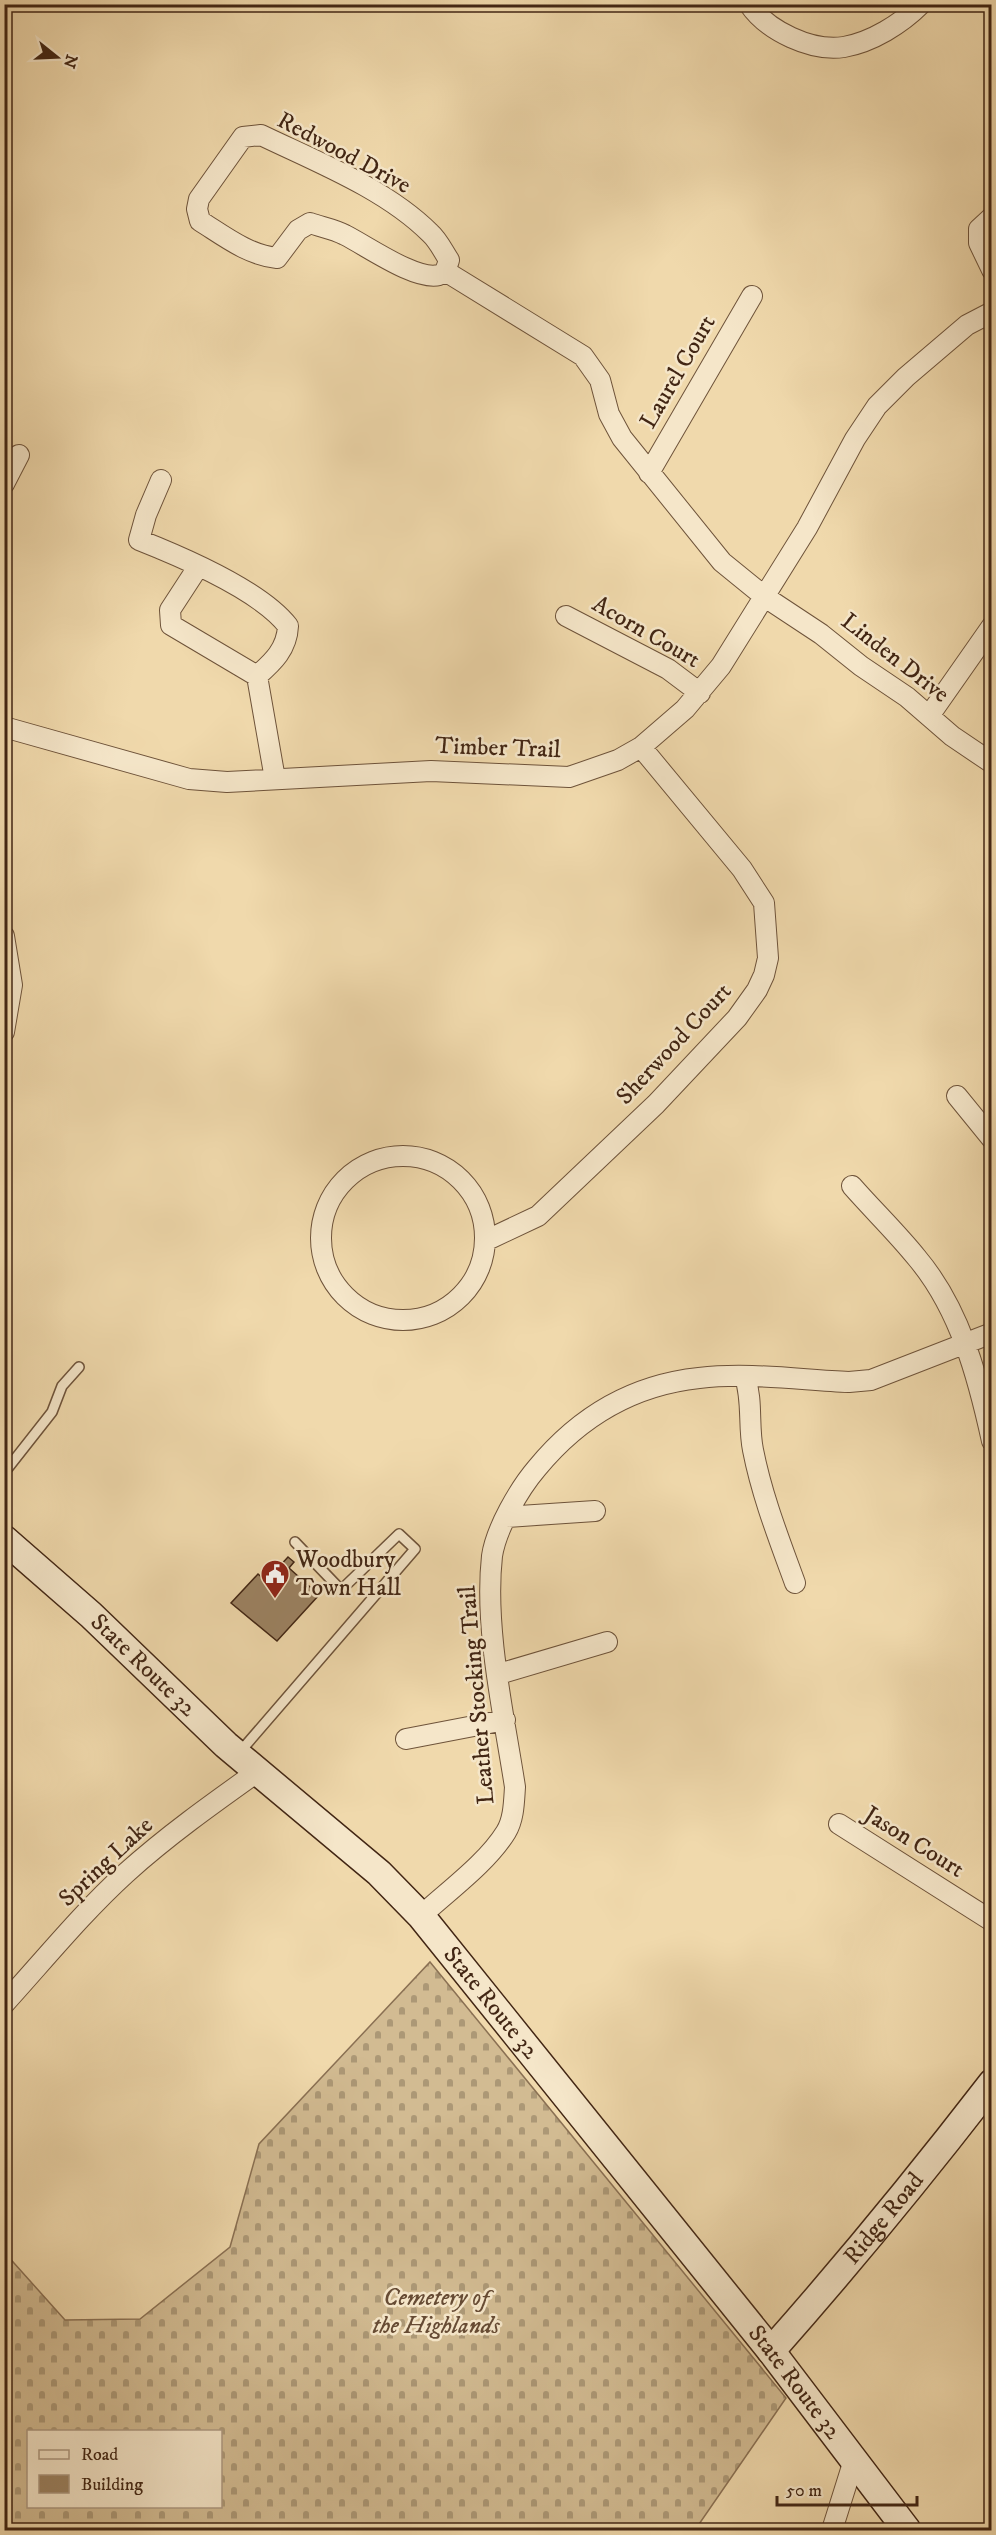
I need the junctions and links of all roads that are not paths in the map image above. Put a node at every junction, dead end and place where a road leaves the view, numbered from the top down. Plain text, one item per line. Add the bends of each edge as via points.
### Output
1 (749, 4) edge
2 (921, 4) edge
3 (992, 217) edge
4 (992, 270) edge
5 (445, 271) junction
6 (752, 296) dead end
7 (992, 312) edge
8 (19, 455) dead end
9 (649, 473) junction
10 (161, 480) dead end
11 (4, 484) edge
12 (198, 567) junction
13 (765, 597) junction
14 (566, 616) dead end
15 (992, 626) edge
16 (257, 676) junction
17 (700, 693) junction
18 (929, 716) junction
19 (4, 727) edge
20 (641, 747) junction
21 (992, 763) edge
22 (275, 779) junction
23 (4, 936) edge
24 (4, 1032) edge
25 (957, 1096) dead end
26 (992, 1139) edge
27 (852, 1186) dead end
28 (485, 1241) junction
29 (992, 1333) edge
30 (965, 1344) junction
31 (79, 1367) dead end
32 (745, 1377) junction
33 (992, 1441) edge
34 (4, 1473) edge
35 (595, 1511) dead end
36 (506, 1517) junction
37 (4, 1539) edge
38 (295, 1542) dead end
39 (795, 1583) dead end
40 (607, 1642) dead end
41 (499, 1674) junction
42 (505, 1720) junction
43 (406, 1739) dead end
44 (247, 1763) junction
45 (839, 1824) dead end
46 (421, 1916) junction
47 (992, 1921) edge
48 (4, 2004) edge
49 (992, 2083) edge
50 (771, 2351) junction
51 (854, 2460) junction
52 (832, 2530) edge
53 (907, 2530) edge

1 - 2 street via 756,15 780,33 807,44 842,47 887,30
3 - 4 street via 979,229 979,243
5 - 5 street, Redwood Drive via 449,260 432,234 394,204 261,135 243,137 199,199 200,221 265,257 277,258 298,230 310,223 343,234 407,269 432,275
5 - 9 street via 583,356 600,380 609,414 622,438
6 - 9 street, Laurel Court
7 - 13 street, Timber Trail via 967,325 877,406
8 - 11 street
9 - 13 street via 722,562
10 - 12 street via 139,540
12 - 16 street via 170,610 171,625
12 - 16 street via 279,614 288,626 276,659
13 - 17 street, Timber Trail
13 - 18 street, Linden Drive
14 - 17 street, Acorn Court via 668,669
15 - 18 street
16 - 22 street
17 - 20 street, Timber Trail
18 - 21 street, Linden Drive
19 - 22 street, Timber Trail via 189,779
20 - 22 street, Timber Trail via 618,760 569,777 431,771
20 - 28 street, Sherwood Court via 742,869 764,903 768,932 764,975 737,1018 656,1104 538,1216
23 - 24 street via 12,985
25 - 26 street
27 - 30 street via 919,1259 945,1300
28 - 28 street via 479,1268 465,1292 443,1310 417,1319 389,1320 362,1310 341,1293 326,1269 320,1243 323,1216 330,1200 352,1172 375,1160 402,1155 428,1159 452,1171 471,1190 482,1214
29 - 30 street, Leather Stocking Trail
30 - 32 street, Leather Stocking Trail via 871,1380
30 - 33 street
31 - 34 lane via 62,1386 52,1412
32 - 36 street, Leather Stocking Trail via 700,1378 655,1387 601,1410 557,1444 521,1486
32 - 39 street via 753,1449 766,1502
35 - 36 street
36 - 41 street, Leather Stocking Trail via 493,1554 492,1622
37 - 44 main road, State Route 32 via 91,1615
38 - 44 lane via 341,1590 399,1534 416,1549
40 - 41 street
41 - 42 street, Leather Stocking Trail
42 - 43 street
42 - 46 street, Leather Stocking Trail via 515,1787 507,1831 486,1856
44 - 46 main road, State Route 32 via 379,1873
44 - 48 street, Spring Lake via 179,1829 126,1873
45 - 47 street, Jason Court
46 - 50 main road, State Route 32
49 - 50 main road, Ridge Road via 814,2304
50 - 51 main road, State Route 32
51 - 52 street
51 - 53 main road, State Route 32

